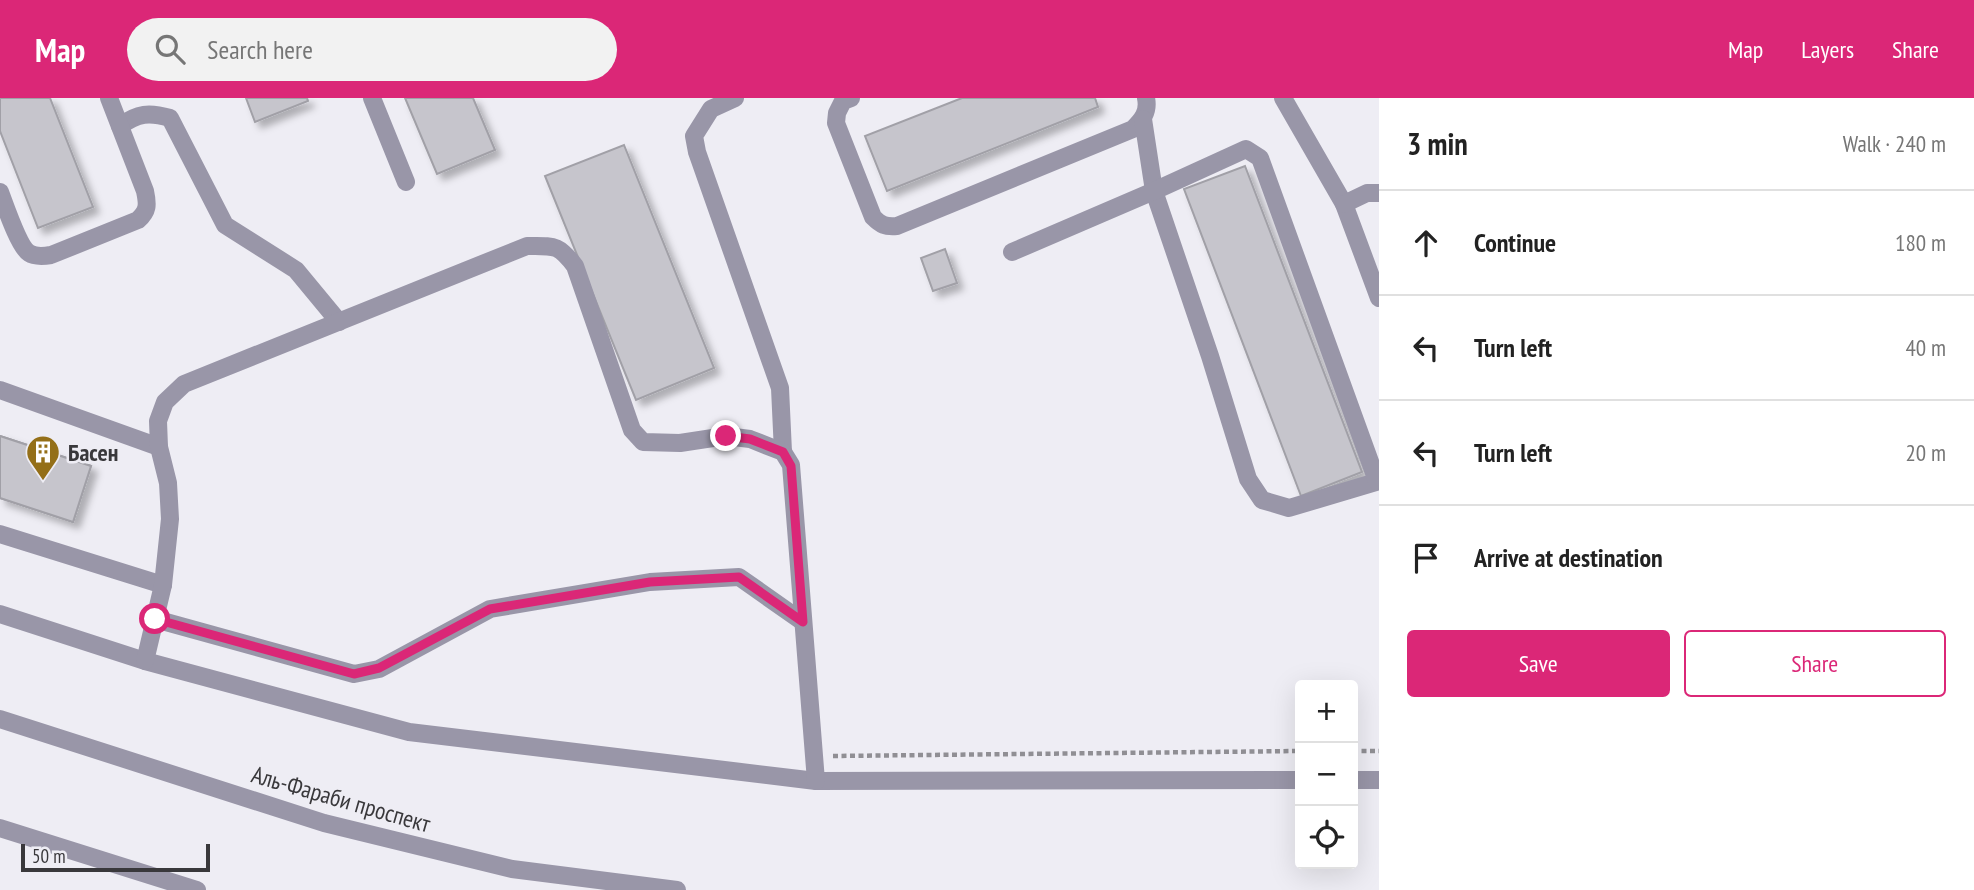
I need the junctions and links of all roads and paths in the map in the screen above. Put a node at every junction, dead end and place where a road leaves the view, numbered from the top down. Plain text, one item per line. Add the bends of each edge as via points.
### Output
1 (109, 98) edge
2 (372, 98) edge
3 (735, 98) edge
4 (851, 98) edge
5 (1146, 98) edge
6 (1283, 98) edge
7 (1143, 119) junction
8 (120, 126) junction
9 (406, 182) dead end
10 (1154, 191) junction
11 (0, 192) edge
12 (1379, 193) edge
13 (1344, 204) junction
14 (1012, 252) dead end
15 (1379, 298) edge
16 (339, 322) junction
17 (0, 390) edge
18 (159, 447) junction
19 (783, 452) junction
20 (1378, 481) edge
21 (0, 534) edge
22 (163, 585) junction
23 (0, 614) edge
24 (155, 619) junction
25 (803, 622) junction
26 (145, 661) junction
27 (0, 719) edge
28 (1295, 751) edge
29 (1358, 751) edge
30 (1379, 751) edge
31 (814, 756) junction
32 (1295, 780) edge
33 (1358, 780) edge
34 (1379, 780) edge
35 (817, 782) junction
36 (0, 828) edge
37 (197, 890) edge
38 (677, 890) edge

1 - 8 street
2 - 9 street
3 - 19 street via 711,109 694,136 780,388
4 - 7 street via 842,101 836,123 873,216 889,227 1133,129
5 - 7 street
6 - 13 street
7 - 10 street
8 - 11 street via 148,204 138,220 39,256 30,254 22,244
8 - 16 street via 132,117 153,113 170,118 225,225 296,270
10 - 14 street
10 - 20 street via 1248,479 1262,500 1289,508
10 - 20 street via 1246,149 1260,158
12 - 13 street
13 - 15 street
16 - 18 street via 184,384 165,402 158,421
16 - 19 street via 527,246 549,246 563,251 575,266 632,430 643,442 680,443 726,436 750,439
17 - 18 street
18 - 22 street via 170,519
19 - 25 street via 791,466
21 - 22 street
22 - 24 street
23 - 26 street
24 - 25 street via 354,674 379,668 490,609 650,582 739,577
24 - 26 street
25 - 31 street
26 - 35 street via 409,732
27 - 38 street, Аль-Фараби проспект via 324,823 512,869
28 - 31 path
29 - 30 path
31 - 35 street
32 - 35 street
33 - 34 street
36 - 37 street

